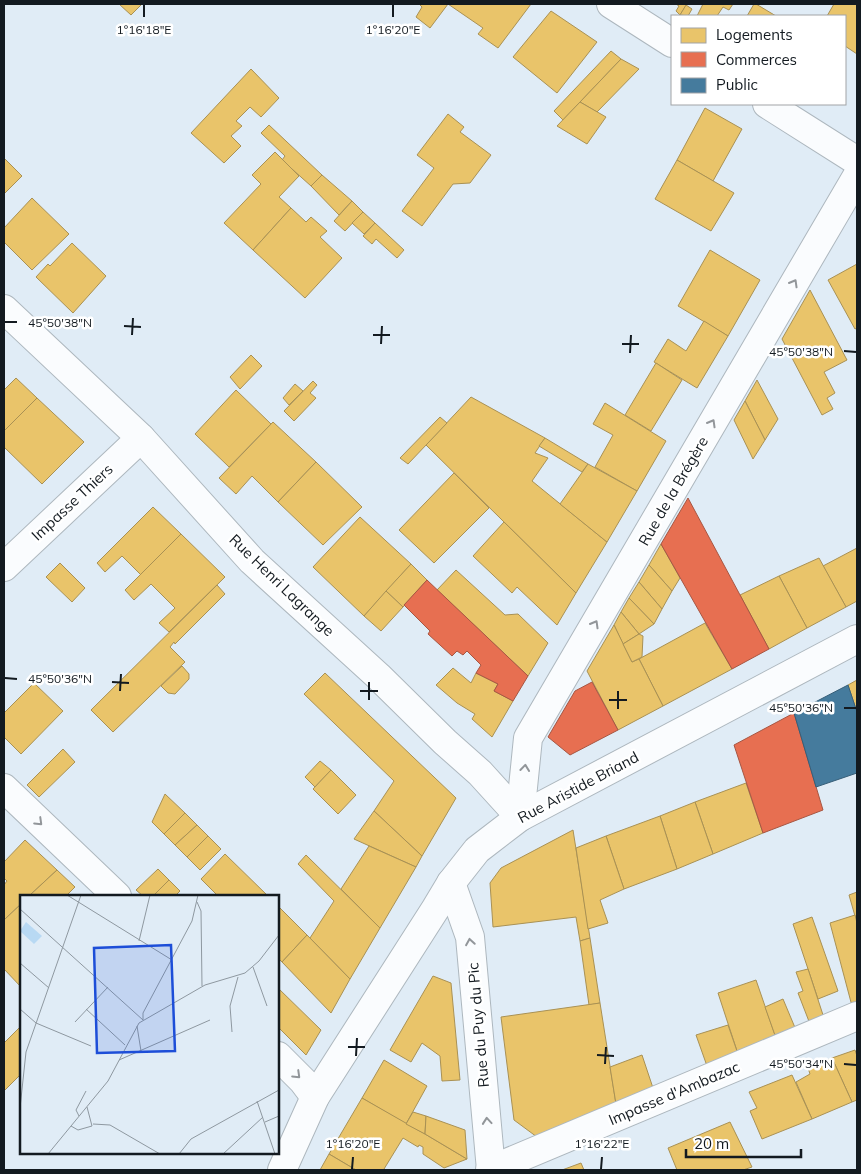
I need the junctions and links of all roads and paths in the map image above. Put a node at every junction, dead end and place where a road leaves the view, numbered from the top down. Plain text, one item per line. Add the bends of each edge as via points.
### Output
1 (611, 4) edge
2 (671, 42) edge
3 (769, 105) edge
4 (857, 161) edge
5 (857, 176) edge
6 (4, 309) edge
7 (141, 438) junction
8 (4, 567) edge
9 (857, 639) edge
10 (4, 788) edge
11 (520, 817) junction
12 (451, 883) junction
13 (116, 895) edge
14 (857, 1016) edge
15 (279, 1057) edge
16 (315, 1097) junction
17 (282, 1170) edge
18 (490, 1170) edge

1 - 2 street
3 - 4 street
11 -> 5 street, Rue de la Brégère via 528,738
6 - 7 street, Rue Henri Lagrange
7 - 8 street, Impasse Thiers
7 - 11 street, Rue Henri Lagrange via 252,561 378,676
9 - 11 street, Rue Aristide Briand
10 -> 13 street
11 - 12 street, Rue Aristide Briand via 477,850
12 - 16 street, Rue Aristide Briand
18 -> 12 street, Rue du Puy du Pic via 470,937
14 - 18 street, Impasse d'Ambazac
15 -> 16 street
16 - 17 street, Rue Aristide Briand

